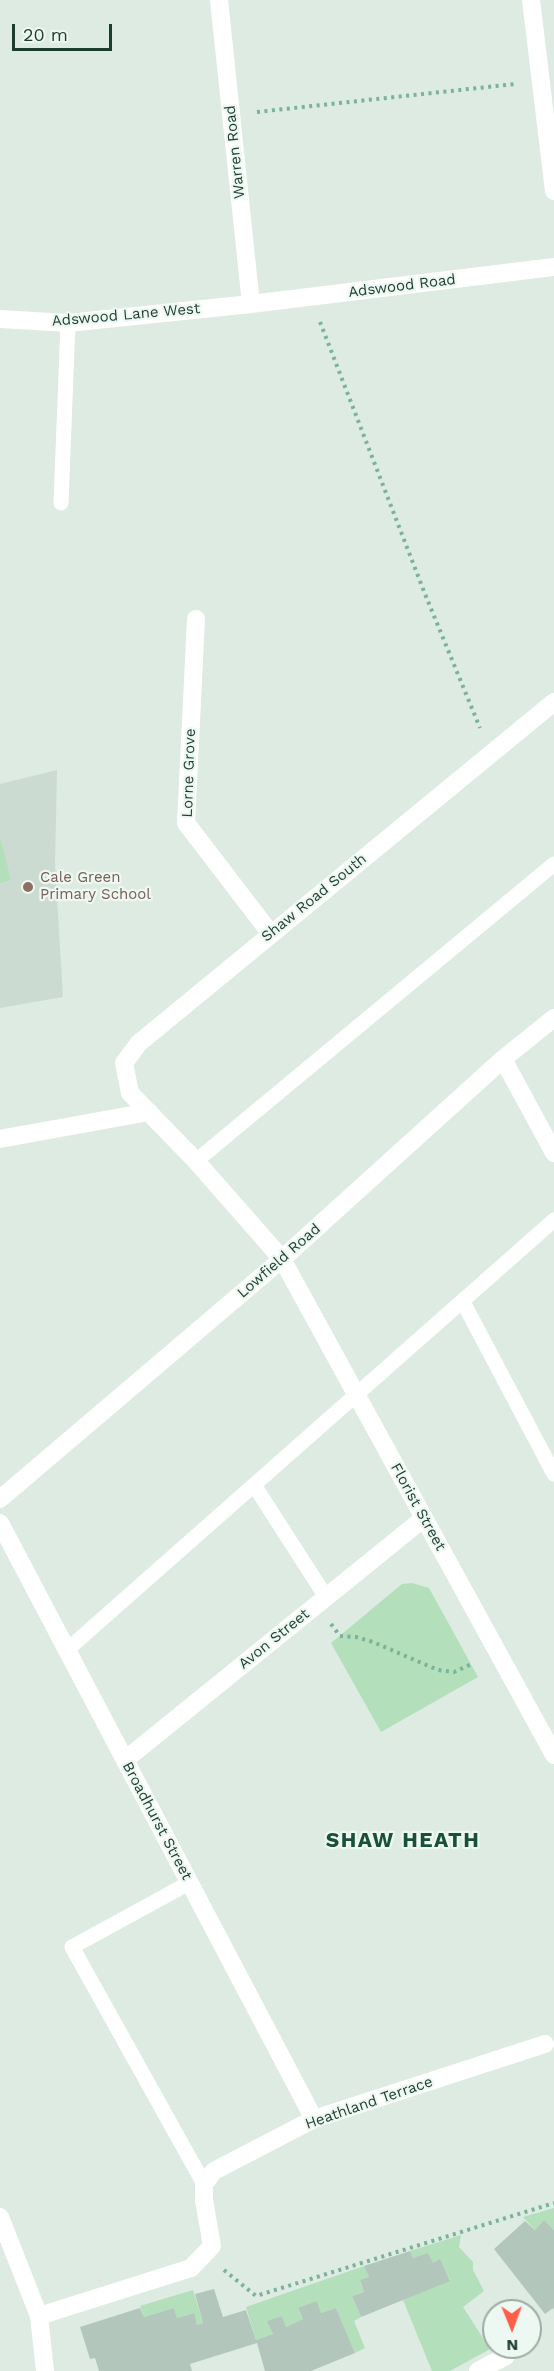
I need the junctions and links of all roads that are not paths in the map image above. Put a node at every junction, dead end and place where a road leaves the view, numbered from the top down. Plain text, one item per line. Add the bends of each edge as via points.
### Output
1 (219, 0) edge
2 (531, 0) edge
3 (544, 72) edge
4 (554, 191) edge
5 (554, 267) edge
6 (251, 304) junction
7 (0, 319) edge
8 (68, 323) junction
9 (61, 503) dead end
10 (196, 619) dead end
11 (554, 702) edge
12 (554, 864) edge
13 (271, 934) junction
14 (554, 1018) edge
15 (503, 1059) junction
16 (149, 1112) junction
17 (0, 1139) edge
18 (554, 1153) edge
19 (196, 1161) junction
20 (554, 1220) edge
21 (282, 1259) junction
22 (463, 1302) junction
23 (356, 1394) junction
24 (554, 1474) edge
25 (254, 1485) junction
26 (0, 1499) edge
27 (424, 1518) junction
28 (0, 1523) edge
29 (322, 1601) junction
30 (67, 1650) junction
31 (554, 1755) edge
32 (125, 1760) junction
33 (189, 1883) junction
34 (545, 2044) dead end
35 (314, 2119) junction
36 (204, 2184) junction
37 (0, 2217) edge
38 (39, 2316) junction
39 (500, 2359) edge
40 (45, 2371) edge
41 (478, 2371) edge

1 - 6 street, Warren Road
2 - 3 street
3 - 4 street
5 - 6 street, Adswood Road
6 - 8 street, Adswood Lane West
7 - 8 street, Adswood Lane West
8 - 9 lane
10 - 13 street, Lorne Grove via 186,824
11 - 13 street, Shaw Road South
12 - 19 lane
13 - 16 street, Shaw Road South via 139,1043 124,1063 129,1092
14 - 15 street, Lowfield Road
15 - 18 street
15 - 21 street, Lowfield Road
16 - 17 street
16 - 19 street, Shaw Road South
19 - 21 street, Shaw Road South
20 - 22 lane
21 - 23 street, Florist Street
21 - 26 street, Lowfield Road
22 - 23 lane
22 - 24 lane
23 - 25 lane
23 - 27 street, Florist Street
25 - 29 lane
25 - 30 lane
27 - 29 street, Avon Street
27 - 31 street, Florist Street
28 - 30 street, Broadhurst Street
29 - 32 street, Avon Street
30 - 32 street, Broadhurst Street
32 - 33 street, Broadhurst Street
33 - 35 street, Broadhurst Street
33 - 36 lane via 72,1947
34 - 35 street, Heathland Terrace
35 - 36 street, Heathland Terrace via 214,2171
36 - 38 street via 212,2246 191,2268
37 - 38 street
38 - 40 street
39 - 41 street

